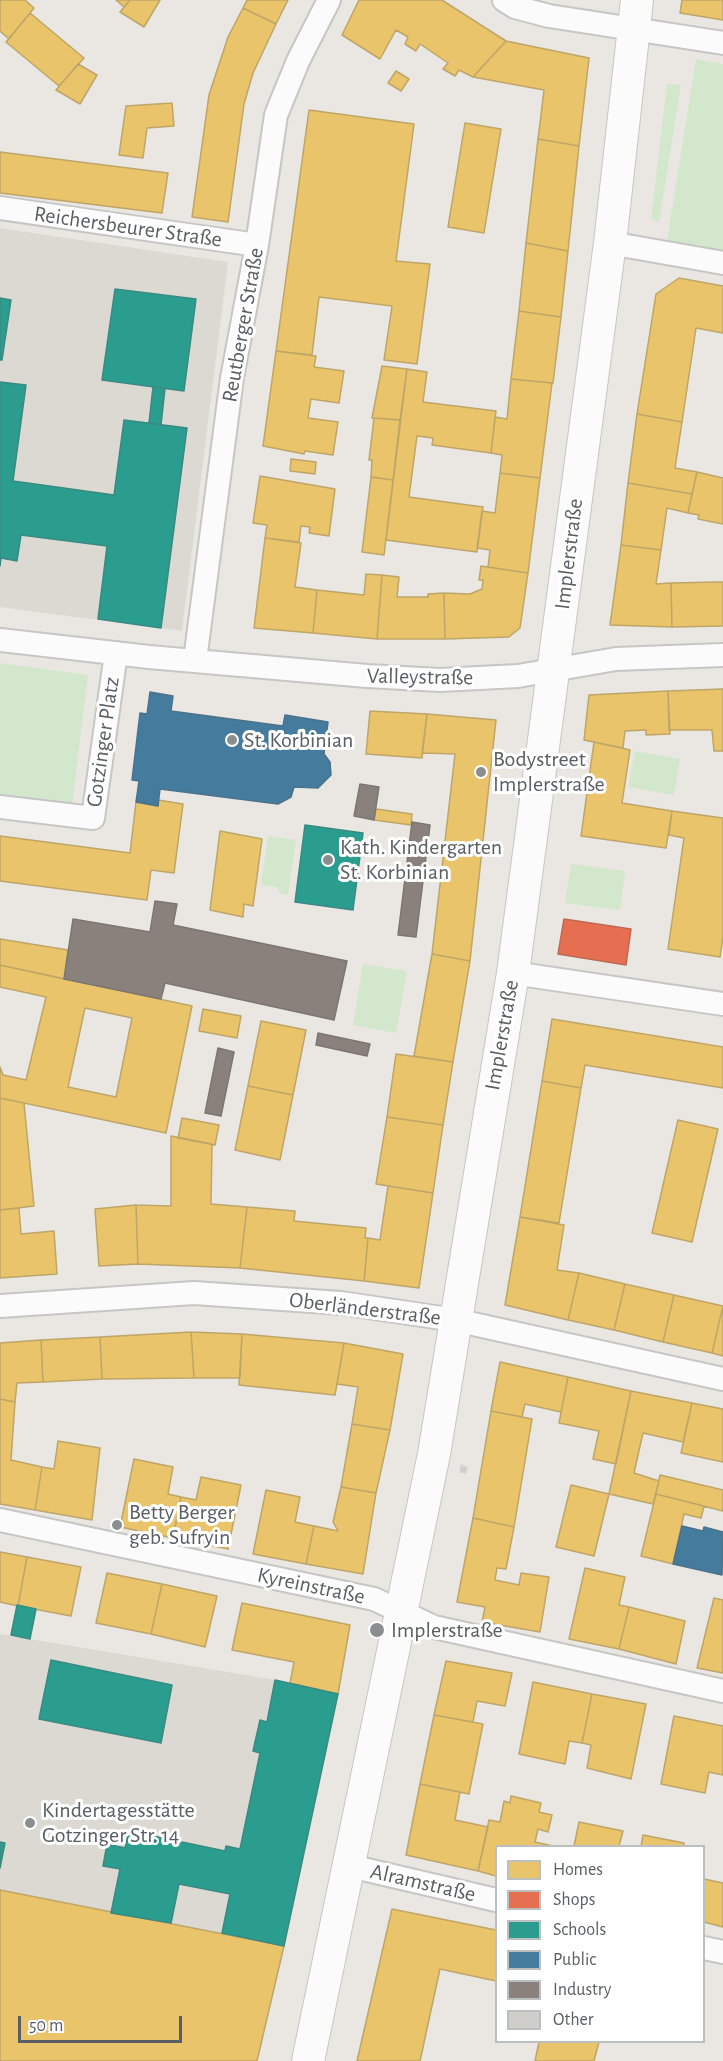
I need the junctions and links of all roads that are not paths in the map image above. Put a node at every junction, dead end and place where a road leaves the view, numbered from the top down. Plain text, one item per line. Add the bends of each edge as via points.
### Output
1 (329, 0) edge
2 (504, 0) edge
3 (636, 15) edge
4 (723, 43) edge
5 (0, 208) edge
6 (610, 243) junction
7 (257, 245) junction
8 (723, 263) edge
9 (0, 640) edge
10 (116, 653) junction
11 (723, 655) edge
12 (195, 660) junction
13 (554, 671) junction
14 (0, 807) edge
15 (513, 973) junction
16 (723, 1004) edge
17 (0, 1306) edge
18 (466, 1322) junction
19 (723, 1379) edge
20 (0, 1520) edge
21 (401, 1612) junction
22 (723, 1691) edge
23 (350, 1866) junction
24 (495, 1900) edge
25 (705, 1948) edge
26 (723, 1952) edge
27 (308, 2061) edge

1 - 7 street, Reutberger Straße via 276,116
2 - 3 street via 549,16
3 - 4 street
3 - 6 main road, Implerstraße
5 - 7 street, Reichersbeurer Straße
6 - 8 street
6 - 13 main road, Implerstraße
7 - 12 street, Reutberger Straße via 232,378
9 - 10 street, Gotzinger Platz
10 - 12 street, Valleystraße
10 - 14 street, Gotzinger Platz via 93,818
11 - 13 street, Valleystraße via 616,659
12 - 13 street, Valleystraße via 440,680
13 - 15 main road, Implerstraße
15 - 16 street
15 - 18 main road, Implerstraße
17 - 18 street, Oberländerstraße via 194,1293 341,1303
18 - 19 street, Oberländerstraße
18 - 21 main road, Implerstraße
20 - 21 street, Kyreinstraße via 374,1599
21 - 22 street, Kyreinstraße via 434,1628
21 - 23 main road, Implerstraße
23 - 24 street, Alramstraße
23 - 27 main road, Implerstraße
25 - 26 street

